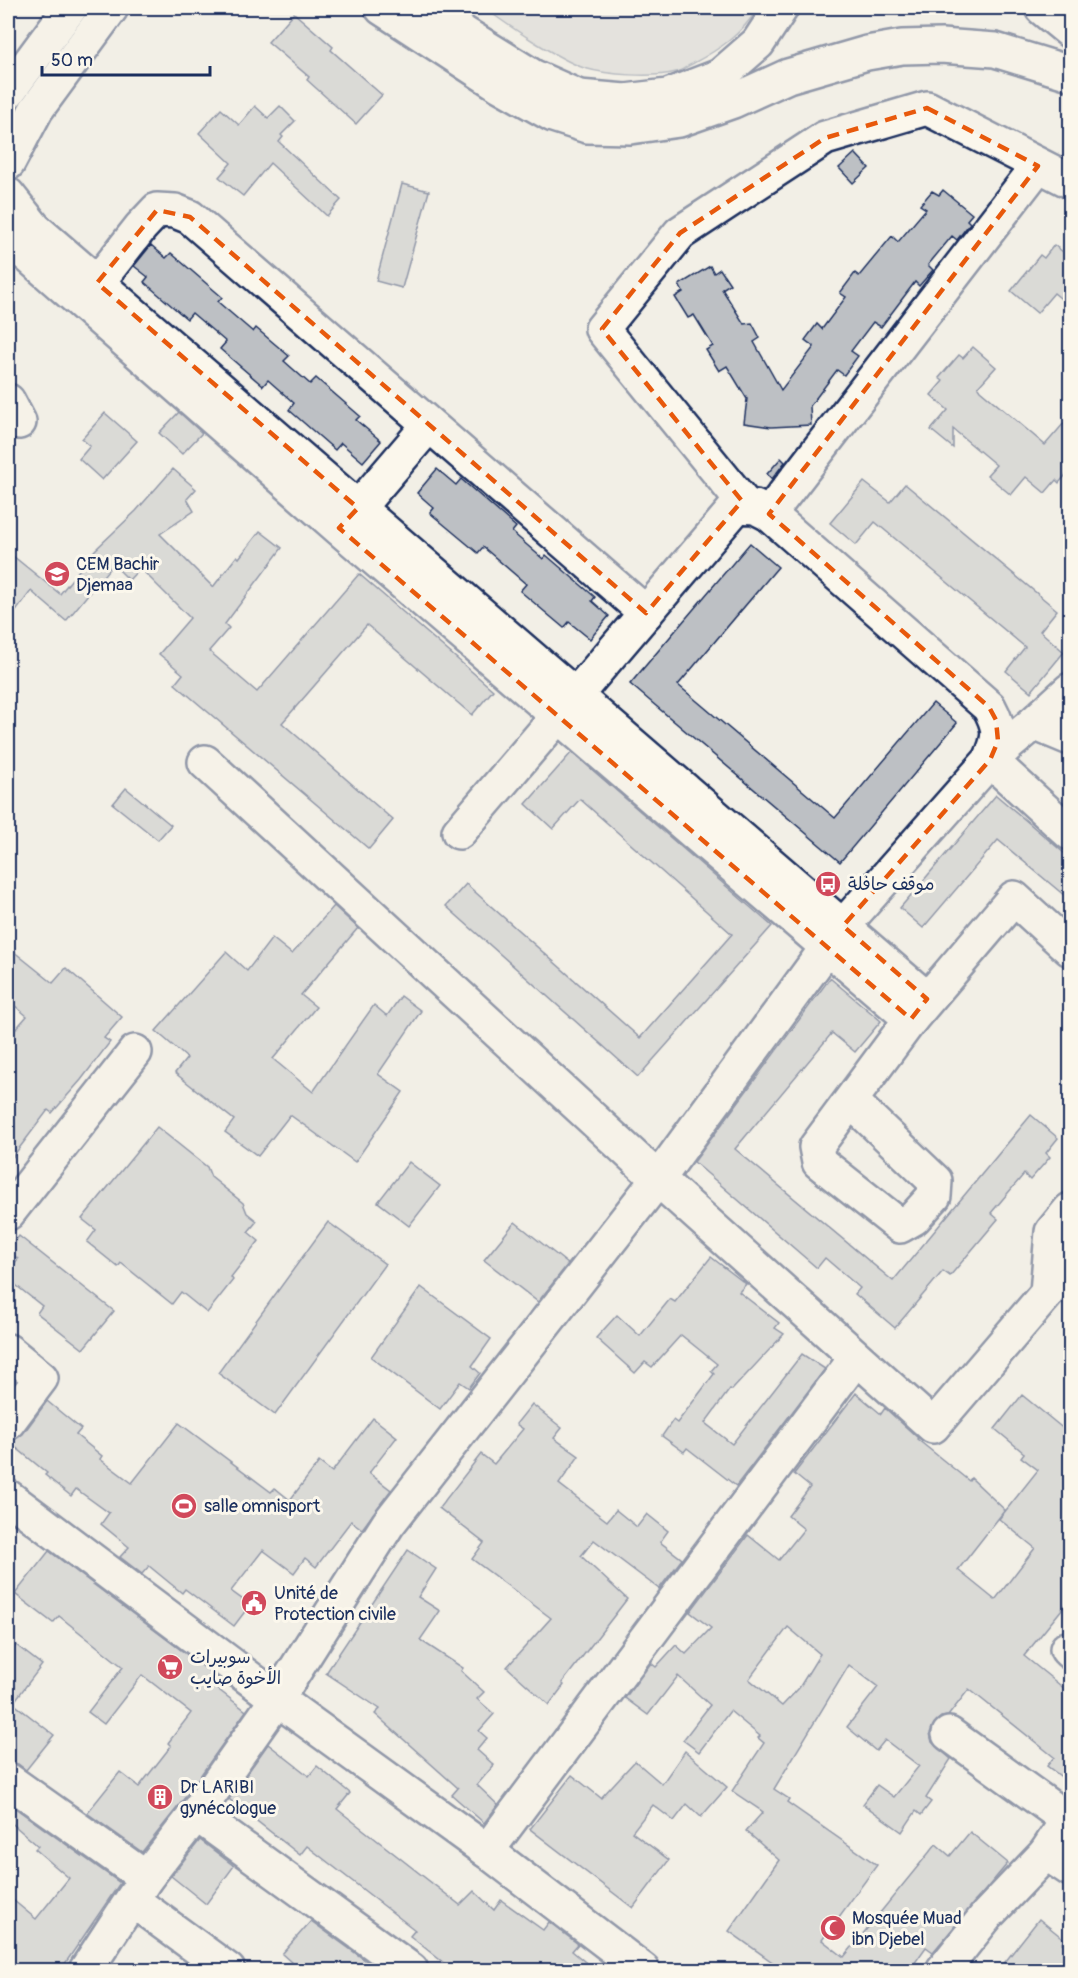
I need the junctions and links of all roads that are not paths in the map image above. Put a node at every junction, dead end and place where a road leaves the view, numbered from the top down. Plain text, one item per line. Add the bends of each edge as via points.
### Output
1 (43, 8) edge
2 (70, 8) edge
3 (126, 8) edge
4 (382, 8) edge
5 (434, 8) edge
6 (781, 8) edge
7 (1042, 8) edge
8 (104, 16) edge
9 (1071, 31) edge
10 (8, 71) edge
11 (1071, 73) edge
12 (8, 92) edge
13 (8, 163) edge
14 (1038, 166) junction
15 (1071, 181) edge
16 (8, 195) edge
17 (8, 238) edge
18 (97, 283) junction
19 (429, 425) junction
20 (758, 510) junction
21 (349, 518) junction
22 (646, 613) junction
23 (1071, 690) edge
24 (567, 706) junction
25 (1034, 723) junction
26 (1071, 738) edge
27 (990, 760) junction
28 (205, 762) dead end
29 (459, 832) dead end
30 (1071, 833) edge
31 (835, 936) junction
32 (1071, 949) edge
33 (919, 1009) junction
34 (135, 1052) dead end
35 (851, 1101) dead end
36 (658, 1179) junction
37 (1071, 1210) edge
38 (8, 1213) edge
39 (8, 1351) edge
40 (856, 1358) junction
41 (8, 1422) edge
42 (8, 1497) edge
43 (277, 1700) junction
44 (949, 1734) dead end
45 (8, 1780) edge
46 (196, 1814) junction
47 (1069, 1818) edge
48 (487, 1851) junction
49 (1058, 1861) edge
50 (139, 1889) junction
51 (86, 1971) edge
52 (228, 1971) edge
53 (411, 1971) edge
54 (643, 1971) edge
55 (944, 1971) edge

1 - 10 main road
2 - 12 main road
3 - 8 main road
4 - 11 main road via 509,90 553,115 587,126 630,127 679,120 788,76 902,47 995,50
5 - 6 main road via 463,33 532,76 579,97 626,101 668,96 720,76 758,43
7 - 9 main road
8 - 13 main road via 36,110
14 - 15 main road
14 - 20 main road
14 - 20 main road via 927,108 825,138 680,233 602,329
16 - 18 main road via 35,229
17 - 21 main road
18 - 19 main road via 157,210 190,217
18 - 21 main road
19 - 21 main road
19 - 22 main road
20 - 22 main road via 737,506
20 - 27 main road via 989,707 996,720 998,741
21 - 24 main road
22 - 24 main road
23 - 25 main road
24 - 29 main road
24 - 31 main road
25 - 26 main road
25 - 27 main road
27 - 30 main road
27 - 31 main road
28 - 36 main road
31 - 33 main road
31 - 36 main road
32 - 33 main road via 1014,898
33 - 35 main road
34 - 38 main road
36 - 40 main road
36 - 43 main road via 388,1524
37 - 40 main road via 1052,1232 1047,1293 933,1426
39 - 41 main road via 41,1378
40 - 48 main road
42 - 43 main road
43 - 46 main road
43 - 48 main road
44 - 47 main road
45 - 50 main road
46 - 50 main road
46 - 53 main road
47 - 49 main road
48 - 54 main road
49 - 55 main road via 987,1915
50 - 51 main road
50 - 52 main road

